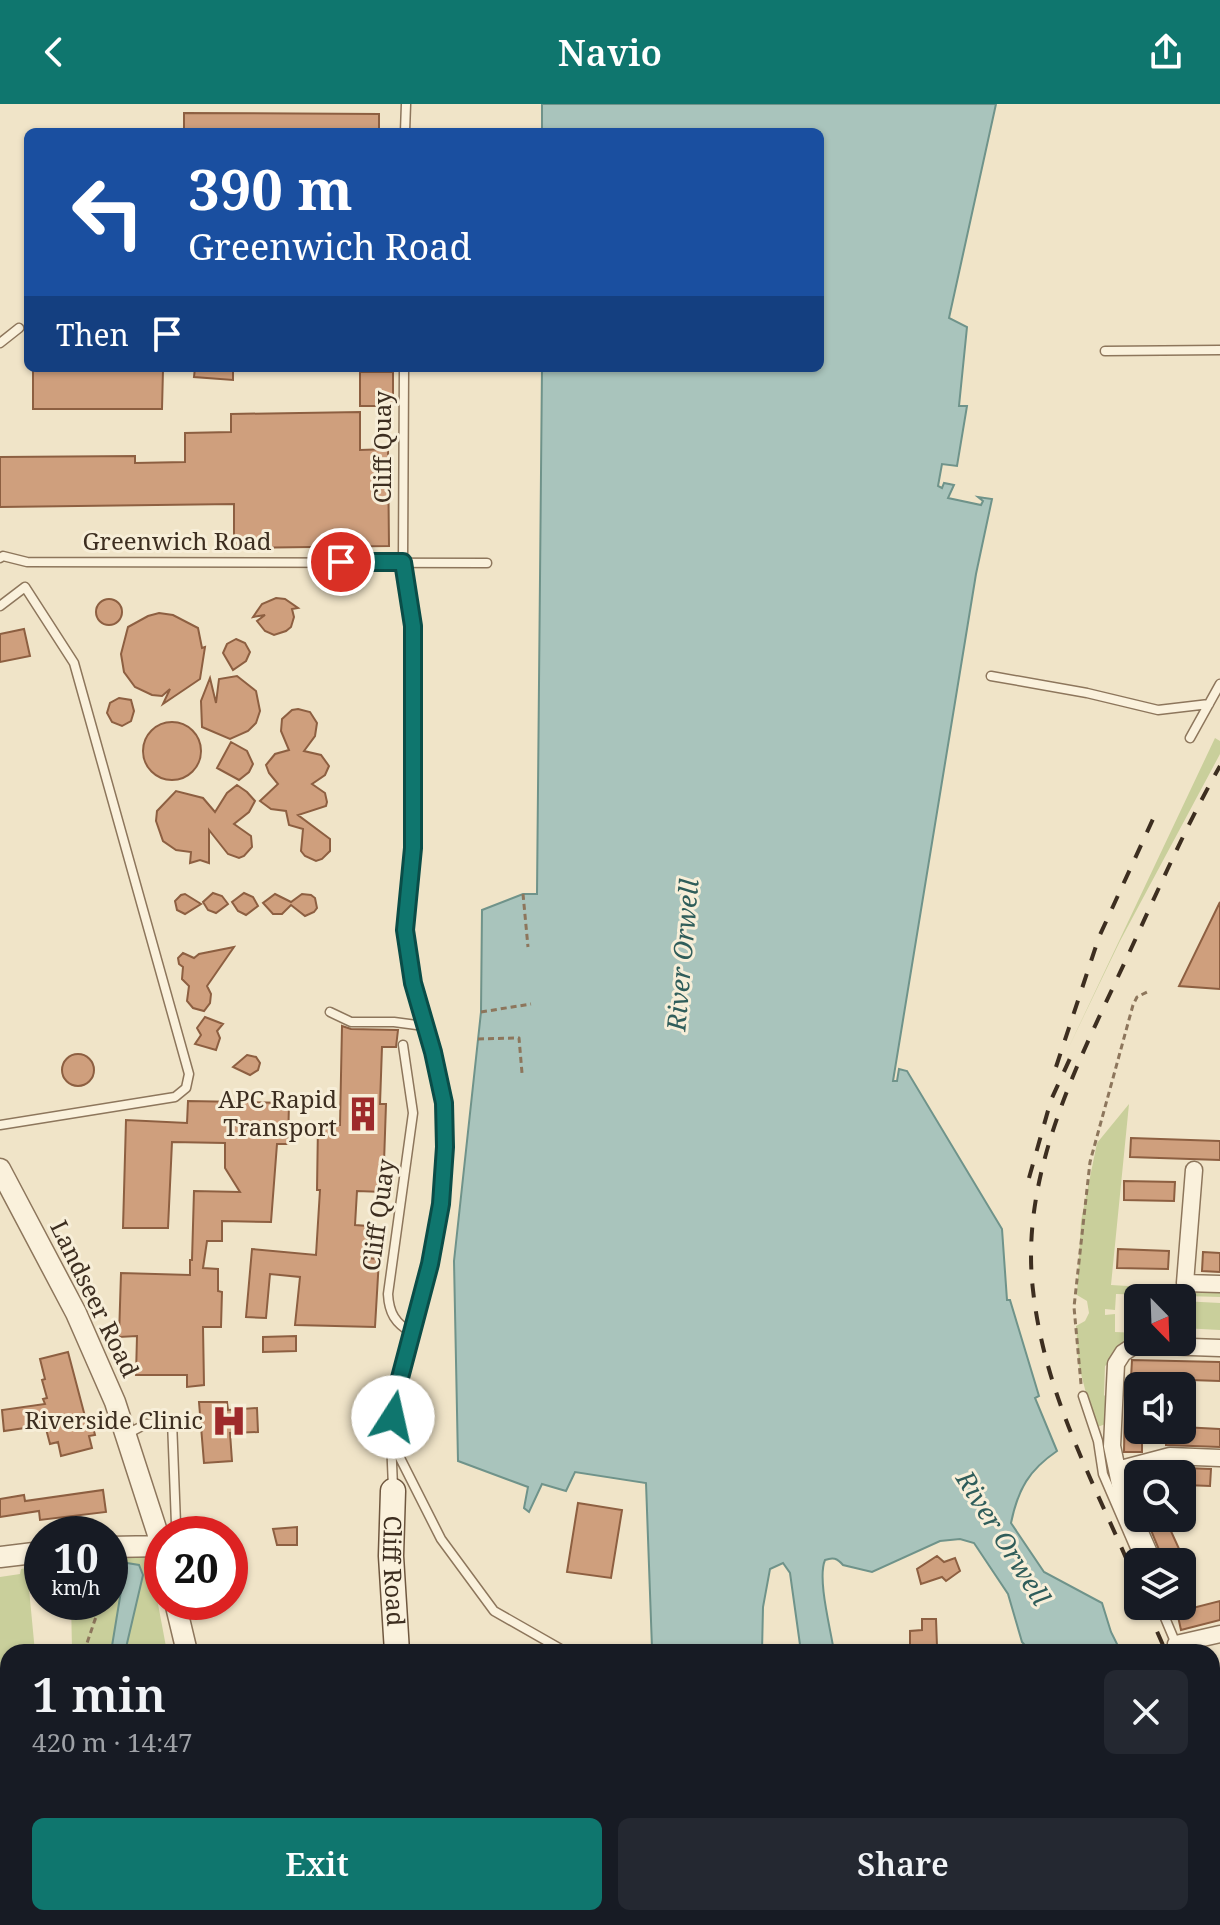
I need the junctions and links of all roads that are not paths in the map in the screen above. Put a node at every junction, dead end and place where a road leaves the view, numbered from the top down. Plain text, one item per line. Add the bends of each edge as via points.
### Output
1 (406, 104) edge
2 (405, 128) edge
3 (19, 328) dead end
4 (0, 343) edge
5 (1220, 350) edge
6 (1105, 351) dead end
7 (404, 372) edge
8 (1, 555) edge
9 (403, 562) junction
10 (487, 563) dead end
11 (0, 606) edge
12 (991, 676) dead end
13 (1220, 684) edge
14 (1209, 704) junction
15 (1190, 738) dead end
16 (330, 1012) dead end
17 (424, 1026) junction
18 (403, 1045) dead end
19 (0, 1125) edge
20 (0, 1169) edge
21 (1194, 1170) dead end
22 (1220, 1284) edge
23 (412, 1333) junction
24 (1220, 1348) edge
25 (1083, 1396) road end
26 (126, 1434) junction
27 (391, 1440) junction
28 (1220, 1458) edge
29 (1117, 1470) junction
30 (393, 1491) joint
31 (152, 1516) edge
32 (176, 1516) edge
33 (1135, 1548) edge
34 (1147, 1548) edge
35 (24, 1554) edge
36 (0, 1557) edge
37 (179, 1620) edge
38 (1166, 1620) edge
39 (1220, 1634) edge
40 (185, 1644) edge
41 (396, 1644) edge
42 (552, 1644) edge
43 (1176, 1644) edge
44 (1190, 1644) edge

1 - 2 lane
3 - 4 lane
5 - 6 lane
7 - 9 lane, Cliff Quay
8 - 9 lane, Greenwich Road via 27,562
9 - 10 lane, Greenwich Road
9 - 17 lane, Cliff Quay via 413,626 413,848 405,930
11 - 19 lane via 25,587 74,663 189,1074 186,1088 175,1097
12 - 14 lane via 1158,710
13 - 14 lane
14 - 15 lane
16 - 17 lane via 351,1022
17 - 23 lane, Cliff Quay via 444,1103 445,1147 441,1204
18 - 23 lane, Cliff Quay via 413,1113 388,1294 389,1309
20 - 26 street, Landseer Road via 76,1313
21 - 22 street via 1185,1283
23 - 27 lane, Cliff Quay via 396,1393
24 - 29 street via 1135,1345 1123,1353 1116,1364 1113,1399
25 - 33 lane via 1103,1474
26 - 31 street, Landseer Road
26 - 32 lane via 146,1424 172,1421
27 - 30 lane, Cliff Quay
27 - 42 lane via 441,1539 494,1611
28 - 29 street via 1170,1456
29 - 34 street
30 - 41 main road, Cliff Road
35 - 36 street
37 - 40 street
38 - 43 lane
39 - 44 street

